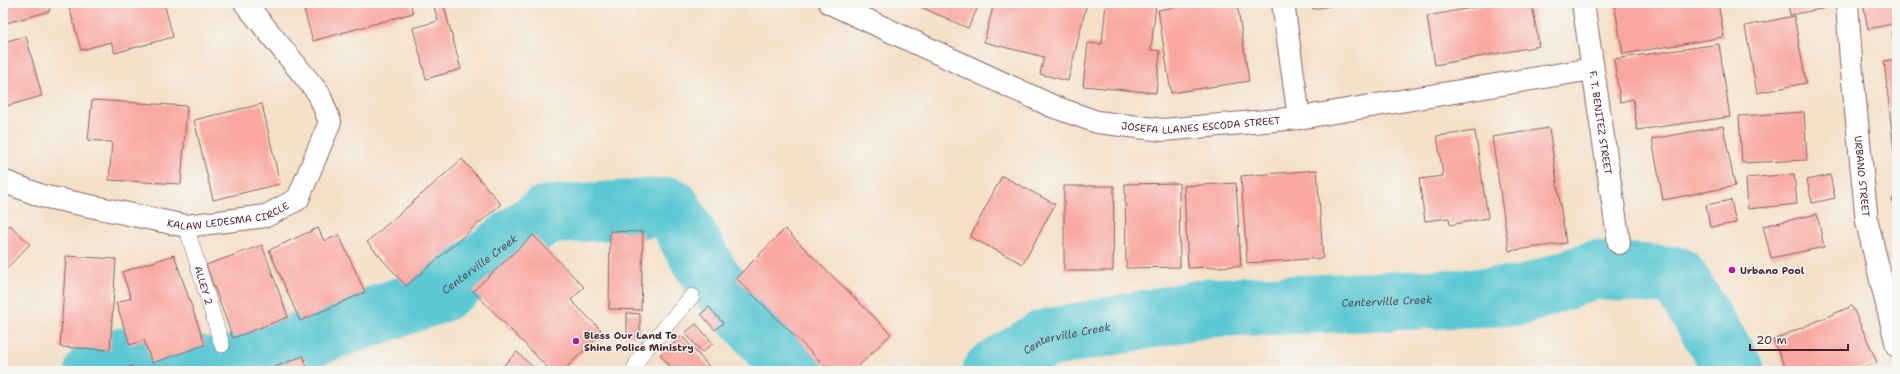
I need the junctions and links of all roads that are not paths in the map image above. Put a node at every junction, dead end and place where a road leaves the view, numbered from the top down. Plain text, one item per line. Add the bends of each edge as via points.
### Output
1 (245, 3) edge
2 (830, 3) edge
3 (1283, 3) edge
4 (1584, 3) edge
5 (1847, 3) edge
6 (1592, 69) junction
7 (1299, 118) junction
8 (3, 181) edge
9 (186, 226) junction
10 (1619, 243) dead end
11 (692, 296) dead end
12 (222, 345) dead end
13 (1897, 346) edge
14 (633, 371) edge

1 - 9 street, KALAW LEDESMA CIRCLE via 319,94 330,122 298,199 266,216
2 - 7 street, JOSEFA LLANES ESCODA STREET via 1052,106 1097,122 1163,130
3 - 7 street
4 - 6 street, F. T. BENITEZ STREET
5 - 13 street, URBANO STREET via 1867,222
6 - 7 street, JOSEFA LLANES ESCODA STREET
6 - 10 street, F. T. BENITEZ STREET
8 - 9 street, KALAW LEDESMA CIRCLE via 42,196
9 - 12 lane, ALLEY 2
11 - 14 lane via 641,354

